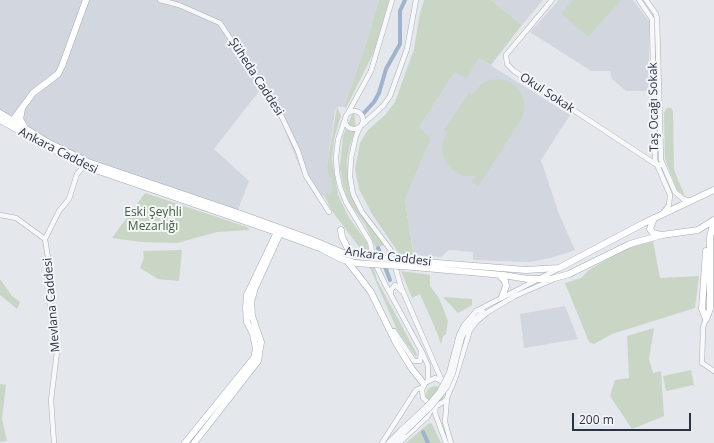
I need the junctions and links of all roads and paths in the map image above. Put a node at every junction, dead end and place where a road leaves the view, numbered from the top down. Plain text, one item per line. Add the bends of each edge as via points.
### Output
1 (86, 0) edge
2 (160, 0) edge
3 (392, 0) edge
4 (416, 0) edge
5 (552, 0) edge
6 (639, 0) edge
7 (646, 0) edge
8 (656, 105) junction
9 (22, 107) junction
10 (348, 113) junction
11 (2, 117) edge
12 (345, 118) junction
13 (10, 122) junction
14 (361, 126) junction
15 (25, 129) junction
16 (86, 164) junction
17 (657, 165) junction
18 (663, 165) junction
19 (714, 190) edge
20 (692, 201) junction
21 (329, 212) dead end
22 (663, 214) junction
23 (0, 215) edge
24 (654, 218) junction
25 (714, 220) edge
26 (341, 230) dead end
27 (698, 230) junction
28 (279, 231) junction
29 (662, 235) junction
30 (45, 238) junction
31 (353, 255) junction
32 (346, 260) junction
33 (559, 268) junction
34 (499, 274) junction
35 (542, 281) junction
36 (403, 292) junction
37 (391, 294) junction
38 (502, 297) junction
39 (706, 319) junction
40 (394, 331) dead end
41 (460, 336) junction
42 (421, 351) junction
43 (714, 372) edge
44 (442, 381) junction
45 (425, 384) junction
46 (447, 396) junction
47 (435, 405) junction
48 (402, 431) junction
49 (54, 443) edge
50 (186, 443) edge
51 (194, 443) edge
52 (382, 443) edge
53 (388, 443) edge
54 (393, 443) edge
55 (399, 443) edge
56 (446, 443) edge
57 (451, 443) edge

1 - 9 main road via 58,74 37,89
2 - 21 street, Şüheda Caddesi via 179,5 220,23 280,113 298,151 306,176
3 - 10 street via 371,71
4 - 14 street via 407,49 390,96
5 - 17 street, Okul Sokak via 506,55 507,64
6 - 8 street, Taş Ocağı Sokak via 652,20
7 - 8 street via 657,19
8 - 17 street, Taş Ocağı Sokak
8 - 18 street
9 - 11 main road
9 - 13 main road
9 - 15 main road via 20,119
10 - 12 street
10 - 14 street via 359,112 363,116
11 - 13 main road, Ankara Caddesi
12 - 14 street via 348,127 354,129
12 - 37 street via 336,157 340,187 346,202 368,236 374,261
13 - 15 main road, Ankara Caddesi
13 - 16 main road, Ankara Caddesi
14 - 36 street via 351,158 350,177 353,194 362,212 390,249
15 - 16 main road, Ankara Caddesi
16 - 28 main road, Ankara Caddesi
16 - 30 street via 77,174 69,199 59,211
17 - 18 street
17 - 22 street, Taş Ocağı Sokak via 670,195 669,205
18 - 20 street via 675,192 683,199
19 - 20 main road, Ankara Caddesi
20 - 22 main road, Ankara Caddesi
22 - 24 main road, Ankara Caddesi
23 - 30 street via 16,218
24 - 29 main road via 650,229 655,234
24 - 33 main road, Ankara Caddesi
25 - 27 main road, Ankara Caddesi
25 - 39 main road via 710,237 710,309
26 - 31 main road via 342,237
27 - 29 main road, Ankara Caddesi
27 - 39 main road via 707,238 702,309
28 - 31 main road, Ankara Caddesi
28 - 32 main road, Ankara Caddesi
28 - 50 main road via 247,295 247,322 256,349 254,358
28 - 51 main road via 255,288 252,302 252,316 261,342 258,361
29 - 35 main road, Ankara Caddesi via 630,244 572,273
30 - 49 street, Mevlana Caddesi via 49,300 57,352 51,400
31 - 33 main road, Ankara Caddesi, bridge via 526,270
32 - 34 main road, Ankara Caddesi, bridge via 355,263
32 - 45 main road via 370,292 396,343
33 - 35 street
34 - 35 main road, Ankara Caddesi
34 - 38 main road via 506,286
35 - 38 street
35 - 41 street via 508,296 480,313
35 - 46 street via 477,321 468,335 455,379
36 - 37 street via 395,285
36 - 44 street
37 - 42 street
38 - 41 street via 476,311 465,324
39 - 43 street via 703,326 702,363
40 - 42 street via 414,361 421,359
41 - 48 street, bridge via 449,373 439,392
42 - 45 street via 428,366
44 - 45 street via 435,378
44 - 46 street via 447,386
45 - 47 street via 424,398 426,402
45 - 52 street via 416,390
46 - 47 street via 442,403
46 - 57 street via 446,422
47 - 55 street via 427,417
47 - 56 street via 435,413
48 - 53 street
48 - 54 street

